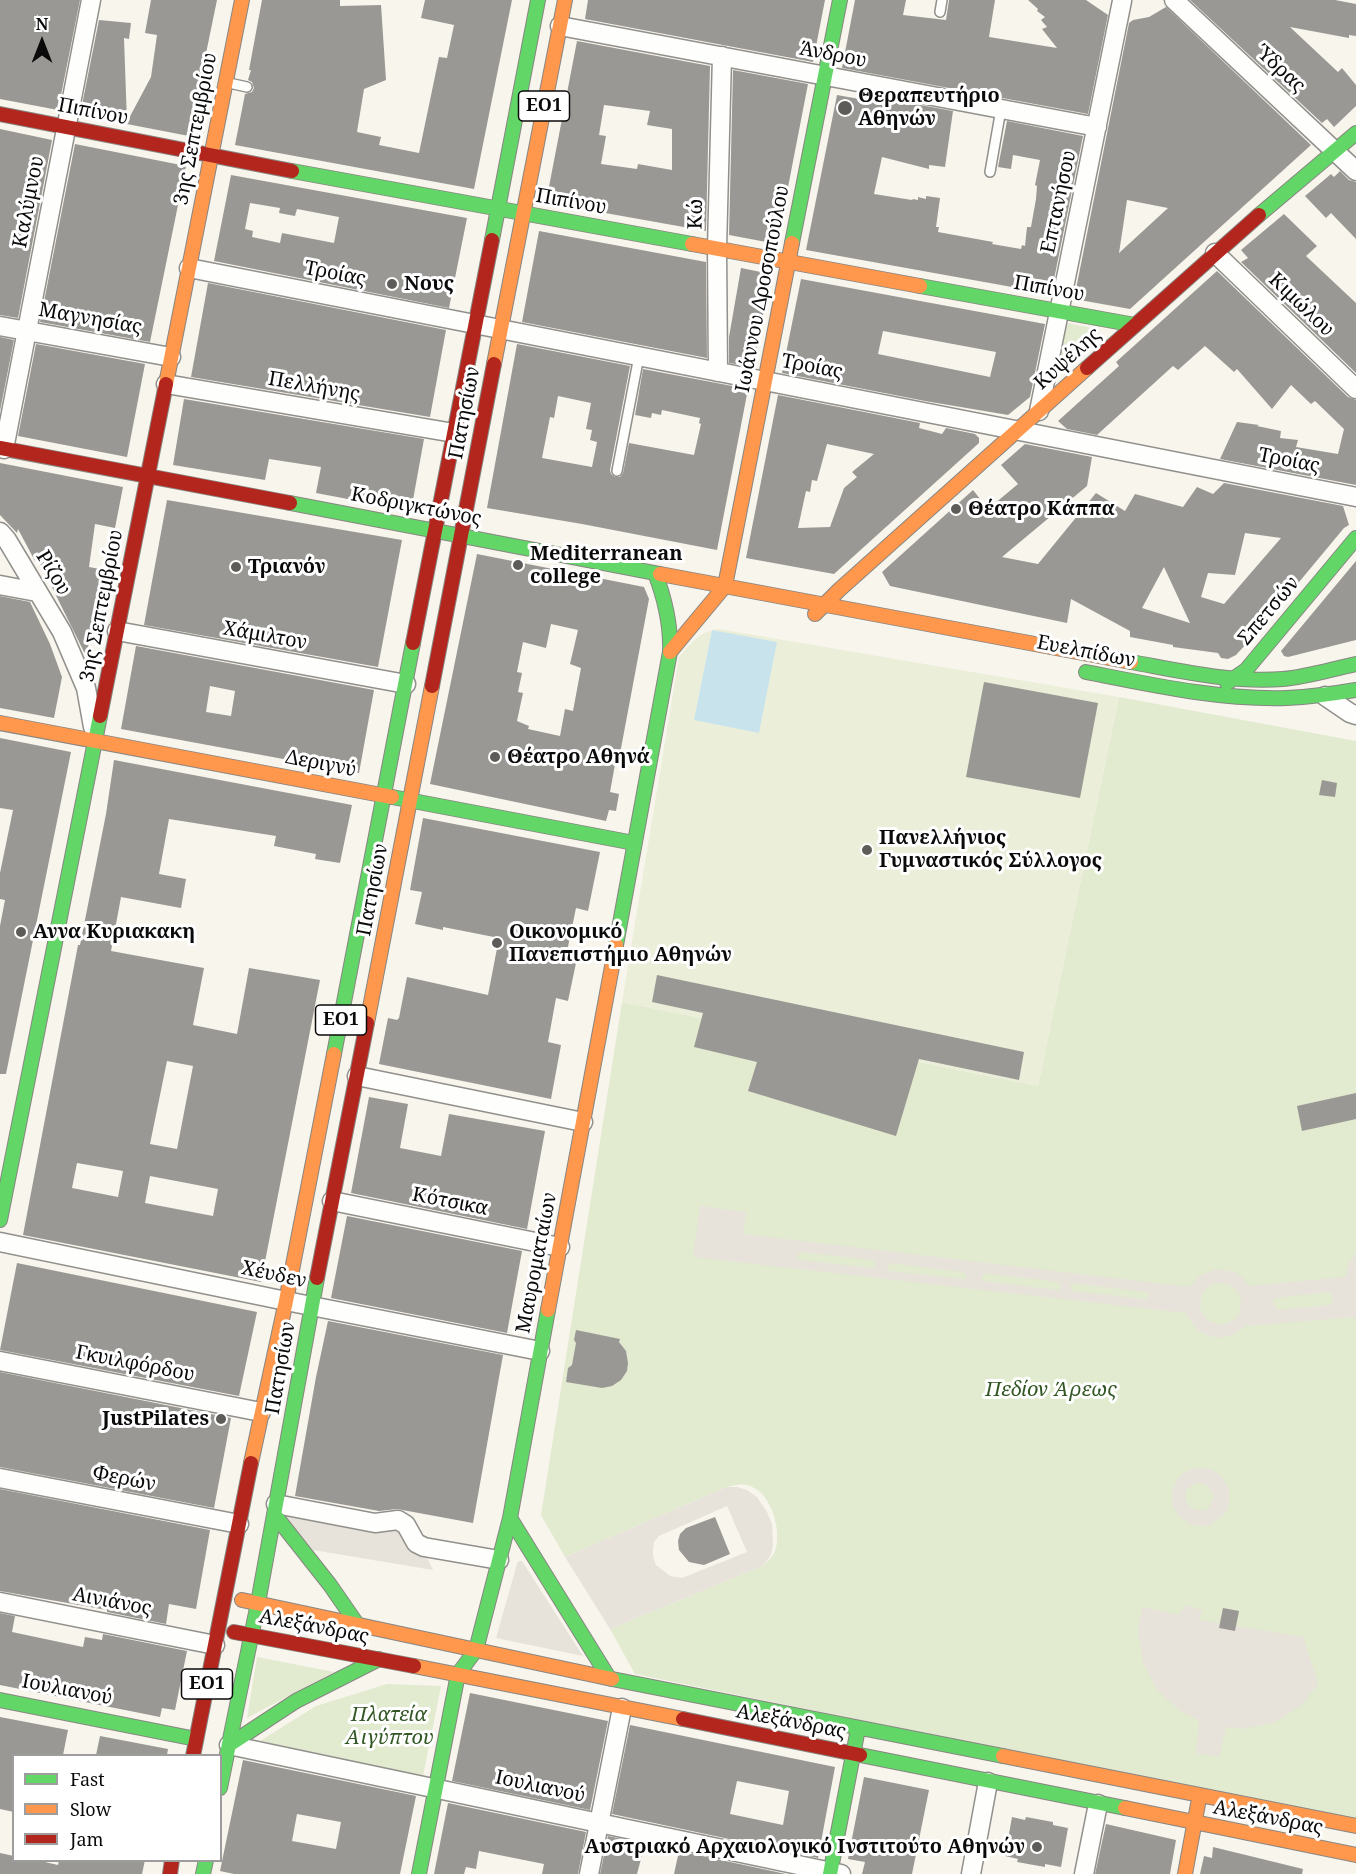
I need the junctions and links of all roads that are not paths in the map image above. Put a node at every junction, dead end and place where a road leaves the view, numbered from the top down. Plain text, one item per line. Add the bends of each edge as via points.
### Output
1 (91, 0) edge
2 (242, 0) edge
3 (538, 0) edge
4 (565, 0) edge
5 (840, 0) edge
6 (942, 0) edge
7 (1124, 0) edge
8 (1174, 0) edge
9 (940, 12) dead end
10 (560, 26) junction
11 (722, 56) junction
12 (825, 76) junction
13 (226, 82) junction
14 (247, 87) dead end
15 (1001, 109) junction
16 (0, 114) edge
17 (67, 127) junction
18 (1097, 128) junction
19 (1356, 133) edge
20 (1335, 152) junction
21 (211, 155) junction
22 (1356, 171) edge
23 (990, 172) dead end
24 (498, 208) junction
25 (524, 213) junction
26 (717, 248) junction
27 (1215, 253) junction
28 (789, 262) junction
29 (189, 268) junction
30 (1060, 311) junction
31 (476, 324) junction
32 (1135, 325) junction
33 (0, 326) edge
34 (501, 329) junction
35 (27, 331) junction
36 (639, 356) junction
37 (171, 357) junction
38 (718, 372) junction
39 (765, 381) junction
40 (166, 384) junction
41 (1356, 389) edge
42 (1039, 412) junction
43 (1018, 431) junction
44 (454, 434) junction
45 (2, 448) edge
46 (617, 471) dead end
47 (147, 477) junction
48 (1356, 497) edge
49 (436, 531) junction
50 (0, 532) edge
51 (461, 535) junction
52 (1356, 538) edge
53 (656, 573) junction
54 (0, 585) edge
55 (725, 586) junction
56 (37, 592) junction
57 (714, 600) junction
58 (729, 603) dead end
59 (825, 605) junction
60 (810, 618) dead end
61 (117, 632) junction
62 (670, 652) junction
63 (1356, 664) edge
64 (1077, 670) dead end
65 (1234, 679) junction
66 (406, 684) junction
67 (1356, 690) edge
68 (1200, 693) junction
69 (1325, 696) junction
70 (1356, 715) edge
71 (0, 723) edge
72 (95, 741) junction
73 (384, 796) junction
74 (410, 801) junction
75 (634, 843) junction
76 (357, 1076) junction
77 (583, 1122) junction
78 (5, 1173) edge
79 (332, 1201) junction
80 (0, 1220) edge
81 (0, 1242) edge
82 (560, 1246) junction
83 (286, 1301) junction
84 (312, 1306) junction
85 (540, 1351) junction
86 (0, 1360) edge
87 (261, 1412) junction
88 (0, 1478) edge
89 (275, 1509) junction
90 (510, 1518) junction
91 (239, 1524) junction
92 (500, 1555) junction
93 (225, 1596) junction
94 (0, 1602) edge
95 (258, 1603) junction
96 (357, 1624) junction
97 (252, 1635) junction
98 (217, 1637) junction
99 (476, 1650) junction
100 (379, 1659) junction
101 (458, 1674) junction
102 (609, 1678) junction
103 (0, 1700) edge
104 (622, 1708) junction
105 (859, 1727) junction
106 (196, 1739) junction
107 (229, 1745) junction
108 (193, 1754) edge
109 (853, 1754) junction
110 (222, 1778) edge
111 (988, 1782) junction
112 (435, 1789) junction
113 (1200, 1795) junction
114 (1098, 1804) junction
115 (600, 1823) junction
116 (1194, 1823) junction
117 (1356, 1826) edge
118 (1356, 1855) edge
119 (833, 1873) edge
120 (419, 1874) edge
121 (589, 1874) edge
122 (970, 1874) edge
123 (1084, 1874) edge
124 (1185, 1874) edge

1 - 17 street, Καλύμνου
2 - 13 main road, 3ης Σεπτεμβρίου
3 - 24 main road, Πατησίων / ΕΟ1
4 - 10 main road, Πατησίων / ΕΟ1
5 - 12 main road, Ιωάννου Δροσοπούλου
6 - 9 lane
7 - 18 street, Επτανήσου
8 - 20 street, Ύδρας
10 - 11 street, Άνδρου
10 - 25 main road, Πατησίων / ΕΟ1
11 - 12 street, Άνδρου
11 - 26 street, Κώ
12 - 15 street, Άνδρου
12 - 28 main road, Ιωάννου Δροσοπούλου
13 - 14 lane
13 - 21 main road, 3ης Σεπτεμβρίου
15 - 18 street, Άνδρου
15 - 23 lane
16 - 17 main road, Πιπίνου
17 - 21 main road, Πιπίνου
17 - 35 street, Καλύμνου
18 - 30 street, Επτανήσου
19 - 20 main road, Κυψέλης
20 - 22 street, Ύδρας
20 - 27 main road, Κυψέλης
21 - 24 main road, Πιπίνου
21 - 29 main road, 3ης Σεπτεμβρίου
24 - 25 main road, Πιπίνου
24 - 31 main road, Πατησίων / ΕΟ1
25 - 26 main road, Πιπίνου
25 - 34 main road, Πατησίων / ΕΟ1
26 - 28 main road, Πιπίνου
26 - 38 street, Κώ
27 - 32 main road, Κυψέλης
27 - 41 street, Κιμώλου
28 - 30 main road, Πιπίνου
28 - 39 main road, Ιωάννου Δροσοπούλου
29 - 31 street, Τροίας
29 - 37 main road, 3ης Σεπτεμβρίου
30 - 32 main road, Πιπίνου
30 - 42 street, Επτανήσου
31 - 34 street, Τροίας
31 - 44 main road, Πατησίων / ΕΟ1
32 - 42 main road, Κυψέλης
33 - 35 street, Μαγνησίας
34 - 36 street, Τροίας
34 - 51 main road, Πατησίων / ΕΟ1
35 - 37 street, Μαγνησίας
35 - 45 street, Καλύμνου
36 - 38 street, Τροίας
36 - 46 lane
37 - 40 main road, 3ης Σεπτεμβρίου
38 - 39 street, Τροίας
39 - 43 street, Τροίας
39 - 55 main road, Ιωάννου Δροσοπούλου
40 - 44 street, Πελλήνης
40 - 47 main road, 3ης Σεπτεμβρίου
42 - 43 main road, Κυψέλης
43 - 48 street, Τροίας
43 - 59 main road, Κυψέλης
44 - 49 main road, Πατησίων / ΕΟ1
45 - 47 main road, Κοδριγκτώνος
47 - 49 main road, Κοδριγκτώνος
47 - 61 main road, 3ης Σεπτεμβρίου
49 - 51 main road, Κοδριγκτώνος
49 - 66 main road, Πατησίων / ΕΟ1
50 - 56 street, Ρίζου
51 - 53 main road, Κοδριγκτώνος
51 - 74 main road, Πατησίων / ΕΟ1
52 - 65 main road, Σπετσών via 1246,670
53 - 55 main road, Κοδριγκτώνος
53 - 62 main road, Μαυροματαίων via 669,611
54 - 56 street
55 - 57 main road, Μαυροματαίων
55 - 59 main road, Κοδριγκτώνος
56 - 72 street, Ρίζου via 62,632 86,688
57 - 58 main road
57 - 62 main road, Μαυροματαίων
59 - 60 main road, Κυψέλης
59 - 65 main road, Ευελπίδων
61 - 66 street, Χάμιλτον
61 - 72 main road, 3ης Σεπτεμβρίου
62 - 75 main road, Μαυροματαίων
63 - 65 main road, Ευελπίδων via 1284,679
64 - 68 main road, Ευελπίδων
65 - 68 main road, Σπετσών
66 - 73 main road, Πατησίων / ΕΟ1
67 - 69 main road, Ευελπίδων
68 - 69 main road, Ευελπίδων via 1286,699
69 - 70 street
71 - 72 main road, Δεριγνύ
72 - 73 main road, Δεριγνύ
72 - 78 main road, 3ης Σεπτεμβρίου
73 - 74 main road, Δεριγνύ
73 - 83 main road, Πατησίων / ΕΟ1
74 - 75 main road, Δεριγνύ
74 - 76 main road, Πατησίων / ΕΟ1
75 - 77 main road, Μαυροματαίων
76 - 77 street
76 - 79 main road, Πατησίων / ΕΟ1
77 - 82 main road, Μαυροματαίων
78 - 80 main road, 3ης Σεπτεμβρίου
79 - 82 street, Κότσικα
79 - 84 main road, Πατησίων / ΕΟ1
81 - 83 street, Χέυδεν
82 - 85 main road, Μαυροματαίων
83 - 84 street, Χέυδεν
83 - 87 main road, Πατησίων / ΕΟ1
84 - 85 street, Χέυδεν
84 - 89 main road, Πατησίων / ΕΟ1
85 - 90 main road, Μαυροματαίων
86 - 87 street, Γκυιλφόρδου
87 - 91 main road, Πατησίων / ΕΟ1
88 - 91 street, Φερών
89 - 92 street via 375,1523 398,1520 424,1547
89 - 95 main road, Πατησίων / ΕΟ1
89 - 96 main road
90 - 92 main road, Μαυροματαίων
90 - 102 main road
91 - 93 main road, Πατησίων / ΕΟ1
92 - 99 main road, Μαυροματαίων
93 - 95 main road, Αλεξάνδρας
93 - 98 main road, Πατησίων / ΕΟ1
94 - 98 street, Αινιάνος
95 - 96 main road, Αλεξάνδρας
95 - 97 main road, Πατησίων / ΕΟ1
96 - 99 main road, Αλεξάνδρας
97 - 98 main road, Αλεξάνδρας
97 - 100 main road, Αλεξάνδρας
97 - 107 main road, Πατησίων / ΕΟ1
98 - 106 main road, Πατησίων / ΕΟ1
99 - 101 main road, Μαυροματαίων
99 - 102 main road, Αλεξάνδρας
100 - 101 main road, Αλεξάνδρας
100 - 107 main road via 296,1701
101 - 104 main road, Αλεξάνδρας
101 - 112 main road, Μαυροματαίων
102 - 105 main road, Αλεξάνδρας
103 - 106 main road, Ιουλιανού
104 - 109 main road, Αλεξάνδρας
104 - 115 street
105 - 109 main road
105 - 113 main road, Αλεξάνδρας
106 - 108 main road, Πατησίων / ΕΟ1
107 - 110 main road, Πατησίων / ΕΟ1
107 - 112 street, Ιουλιανού
109 - 111 main road, Αλεξάνδρας
109 - 119 main road
111 - 114 main road, Αλεξάνδρας
111 - 122 street
112 - 115 street, Ιουλιανού
112 - 120 main road, Μαυροματαίων
113 - 116 main road
113 - 117 main road, Αλεξάνδρας
114 - 116 main road, Αλεξάνδρας
114 - 123 street
115 - 119 street, Ιουλιανού
115 - 121 street
116 - 118 main road, Αλεξάνδρας
116 - 124 main road

